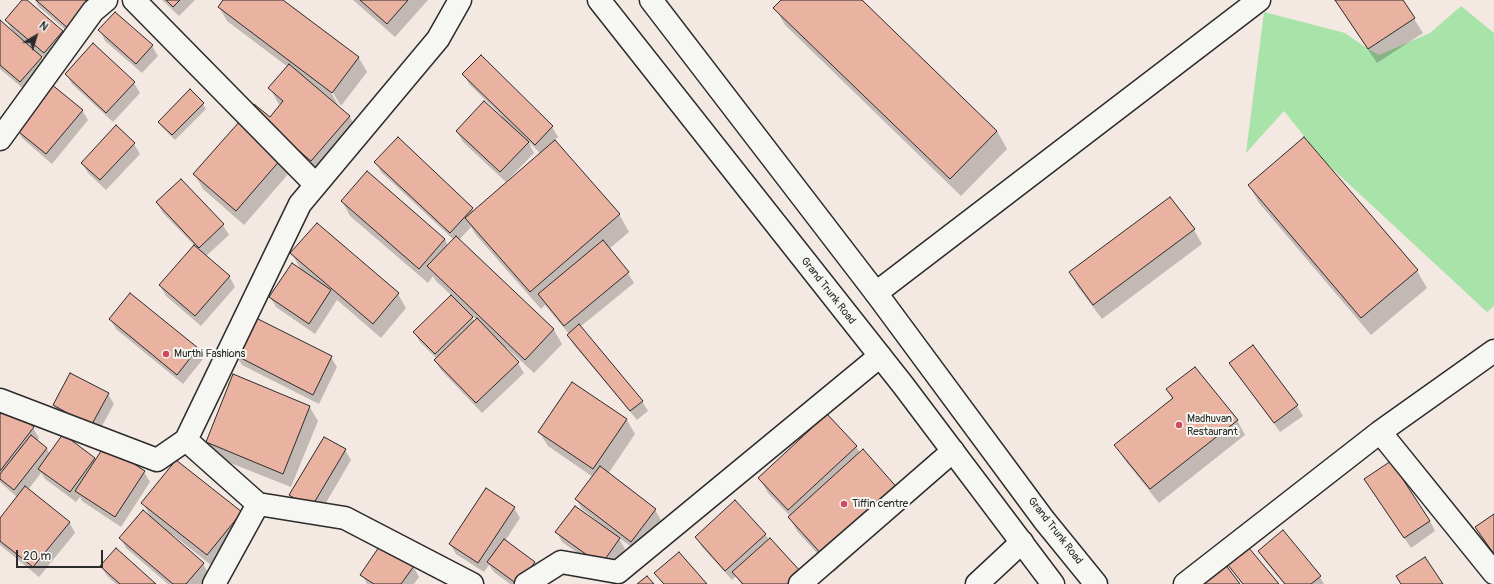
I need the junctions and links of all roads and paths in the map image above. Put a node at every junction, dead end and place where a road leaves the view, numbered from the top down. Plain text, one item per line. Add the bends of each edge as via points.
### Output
1 (106, 0) edge
2 (134, 0) edge
3 (460, 0) edge
4 (599, 0) edge
5 (651, 0) edge
6 (1259, 0) edge
7 (0, 140) edge
8 (315, 184) junction
9 (876, 293) junction
10 (1494, 351) edge
11 (880, 356) junction
12 (0, 400) edge
13 (1380, 432) junction
14 (186, 440) junction
15 (953, 451) junction
16 (258, 504) junction
17 (1022, 542) junction
18 (1494, 573) edge
19 (214, 584) edge
20 (472, 584) edge
21 (526, 584) edge
22 (800, 584) edge
23 (977, 584) edge
24 (1054, 584) edge
25 (1096, 584) edge
26 (1185, 584) edge

1 - 7 street via 93,11
2 - 8 street
3 - 8 street via 438,39
4 - 11 street, Grand Trunk Road
5 - 9 street, Grand Trunk Road
6 - 9 street
8 - 14 street via 300,204
9 - 25 street, Grand Trunk Road via 1044,520
10 - 13 street
11 - 15 street, Grand Trunk Road
11 - 21 street via 618,572 561,562
12 - 14 street via 158,460
13 - 18 street
13 - 26 street
14 - 16 street
15 - 17 street, Grand Trunk Road
15 - 22 street
16 - 19 street
16 - 20 street via 345,518
17 - 23 street
17 - 24 street, Grand Trunk Road

